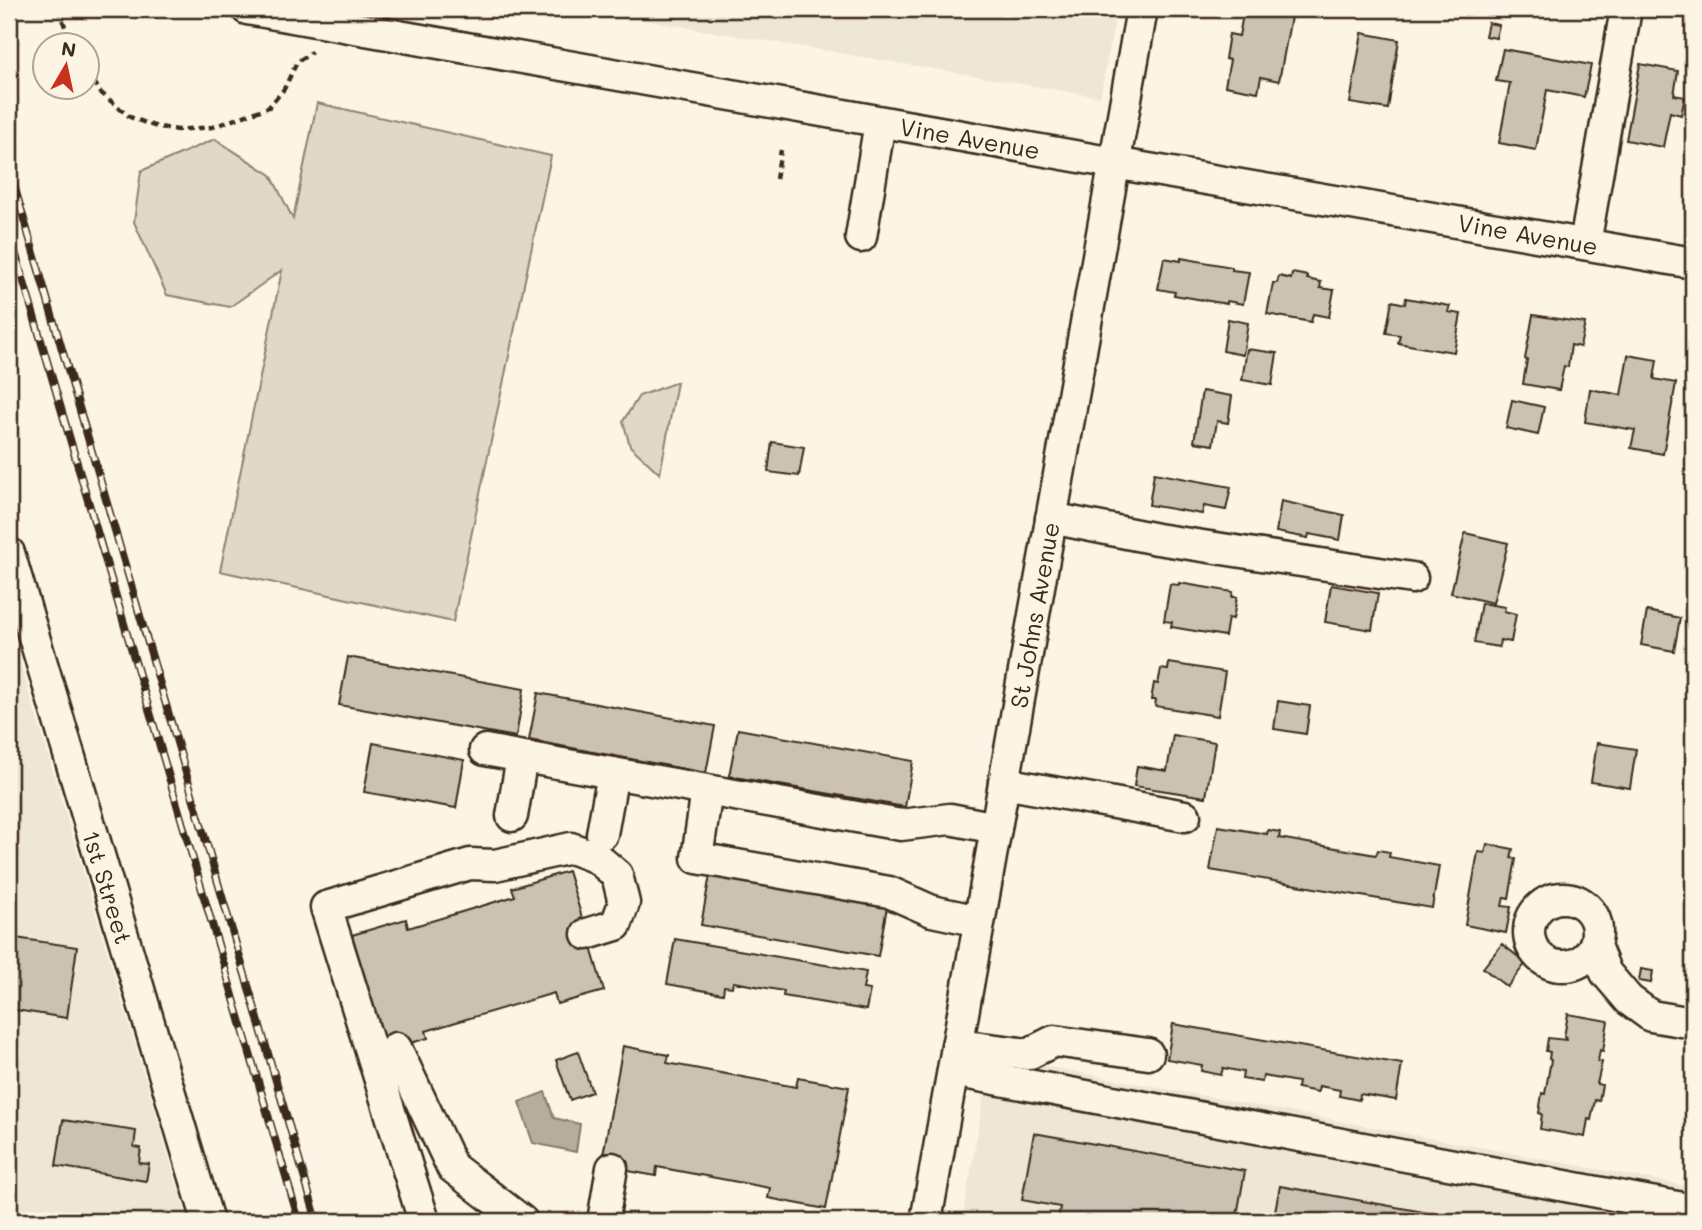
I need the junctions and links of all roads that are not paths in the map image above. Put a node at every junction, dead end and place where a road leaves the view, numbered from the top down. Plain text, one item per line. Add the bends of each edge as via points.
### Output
1 (1142, 9) edge
2 (1626, 9) edge
3 (265, 10) edge
4 (880, 122) junction
5 (1114, 163) junction
6 (861, 237) dead end
7 (1586, 244) junction
8 (1693, 263) edge
9 (1051, 518) junction
10 (9, 553) edge
11 (1412, 578) dead end
12 (485, 750) dead end
13 (522, 757) junction
14 (613, 773) junction
15 (1004, 783) junction
16 (707, 790) junction
17 (512, 816) dead end
18 (1185, 816) dead end
19 (996, 828) junction
20 (602, 834) dead end
21 (979, 921) junction
22 (587, 934) dead end
23 (1595, 946) dead end
24 (1693, 1023) edge
25 (396, 1048) dead end
26 (1148, 1054) dead end
27 (955, 1058) junction
28 (452, 1167) junction
29 (612, 1168) dead end
30 (412, 1179) junction
31 (1693, 1210) edge
32 (208, 1221) edge
33 (424, 1221) edge
34 (522, 1221) edge
35 (603, 1221) edge
36 (926, 1221) edge

1 - 5 street, St Johns Avenue
2 - 7 street
3 - 4 street, Vine Avenue
4 - 5 street, Vine Avenue
4 - 6 street
5 - 7 street, Vine Avenue
5 - 9 street, St Johns Avenue
7 - 8 street, Vine Avenue
9 - 11 street
9 - 15 street, St Johns Avenue
10 - 32 street, 1st Street
12 - 13 street
13 - 14 street
13 - 17 street
14 - 16 street
14 - 20 street
15 - 18 street
15 - 19 street, St Johns Avenue
16 - 19 street via 901,825 950,819
16 - 21 street via 697,858 889,892 932,911
19 - 21 street, St Johns Avenue
21 - 27 street, St Johns Avenue
22 - 30 street via 616,925 624,903 617,875 597,858 571,848 495,865 470,864 326,906
23 - 24 street via 1606,973 1629,1000 1651,1016
25 - 28 street
26 - 27 street via 1054,1041 1028,1054
27 - 31 street
27 - 36 street, St Johns Avenue
28 - 30 street
28 - 34 street
29 - 35 street
30 - 33 street

